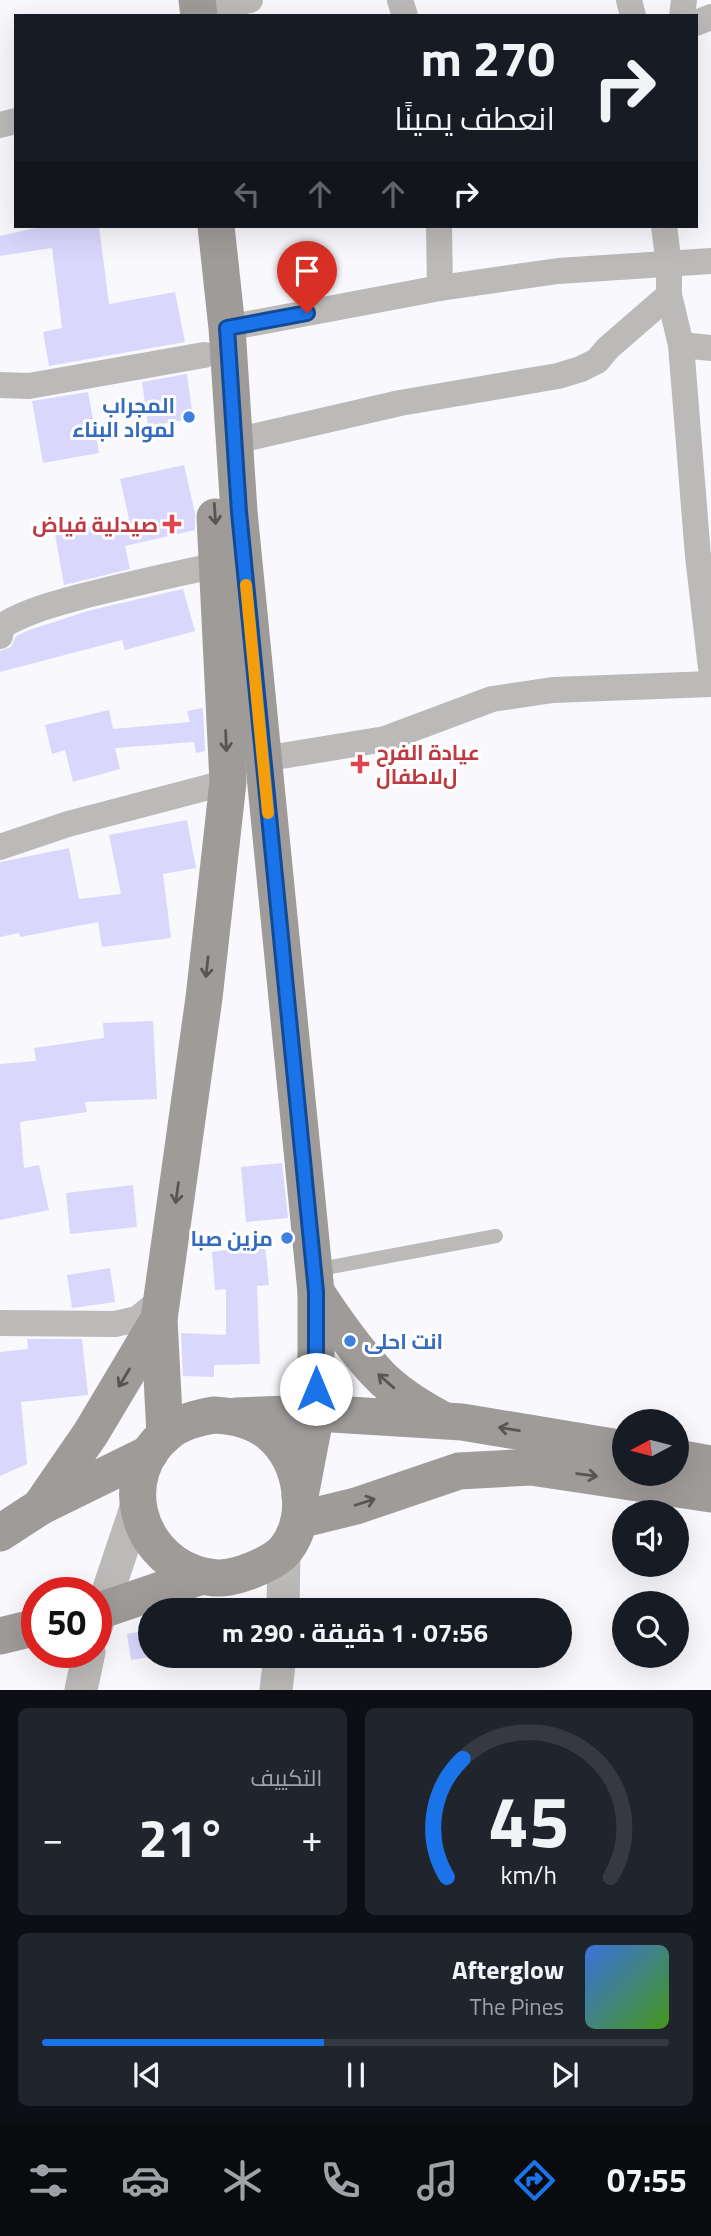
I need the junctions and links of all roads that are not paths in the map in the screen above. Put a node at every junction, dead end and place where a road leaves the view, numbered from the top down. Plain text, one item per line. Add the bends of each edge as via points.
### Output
1 (250, 0) edge
2 (189, 9) edge
3 (196, 228) edge
4 (216, 228) edge
5 (439, 228) edge
6 (664, 228) edge
7 (711, 261) edge
8 (669, 265) junction
9 (440, 288) junction
10 (669, 295) junction
11 (215, 342) junction
12 (681, 345) junction
13 (711, 348) edge
14 (0, 385) edge
15 (235, 441) junction
16 (218, 565) junction
17 (0, 636) edge
18 (711, 668) edge
19 (711, 684) edge
20 (263, 759) junction
21 (228, 782) junction
22 (0, 847) edge
23 (496, 1236) dead end
24 (315, 1281) junction
25 (161, 1308) junction
26 (0, 1323) edge
27 (316, 1413) junction
28 (232, 1416) junction
29 (442, 1420) junction
30 (157, 1444) junction
31 (612, 1447) edge
32 (690, 1460) edge
33 (711, 1464) edge
34 (711, 1494) edge
35 (138, 1504) junction
36 (40, 1507) junction
37 (295, 1522) junction
38 (0, 1532) edge
39 (202, 1576) junction
40 (112, 1577) edge
41 (285, 1598) edge
42 (112, 1611) edge
43 (21, 1631) edge
44 (0, 1636) edge
45 (86, 1668) edge
46 (279, 1668) edge
47 (81, 1690) edge
48 (276, 1690) edge

1 - 2 street
3 - 11 main road
4 - 11 main road
5 - 9 street
6 - 8 street
7 - 8 street
8 - 9 street via 558,271
8 - 10 street
9 - 11 street
10 - 12 street
10 - 15 street via 597,361 582,369 400,403
11 - 14 street via 29,386
11 - 15 main road
11 -> 16 main road
12 - 13 street
12 - 18 street
15 - 20 main road
16 - 17 street via 131,583 45,608 8,622
16 -> 21 main road
19 - 20 street via 553,690 492,699 385,739
20 - 24 main road
21 - 22 street
21 -> 25 main road
23 - 24 lane
24 - 27 main road
29 -> 24 main road via 380,1376 337,1322
25 - 26 street via 115,1324
25 - 30 main road
25 -> 36 main road via 91,1433
27 - 28 main road
27 - 29 main road
27 - 37 main road
28 - 30 main road via 214,1415 180,1424
28 - 37 main road via 273,1435 288,1453 297,1474
31 -> 29 main road
30 - 35 main road via 140,1474
30 - 36 main road
32 - 33 main road
37 -> 34 main road via 459,1471 531,1467
35 - 39 main road via 144,1529 158,1551 178,1567
35 - 40 street
36 - 38 main road
37 - 39 main road via 254,1570 228,1578
37 - 41 street
39 - 42 main road
43 - 44 main road
45 - 47 street
46 - 48 street

